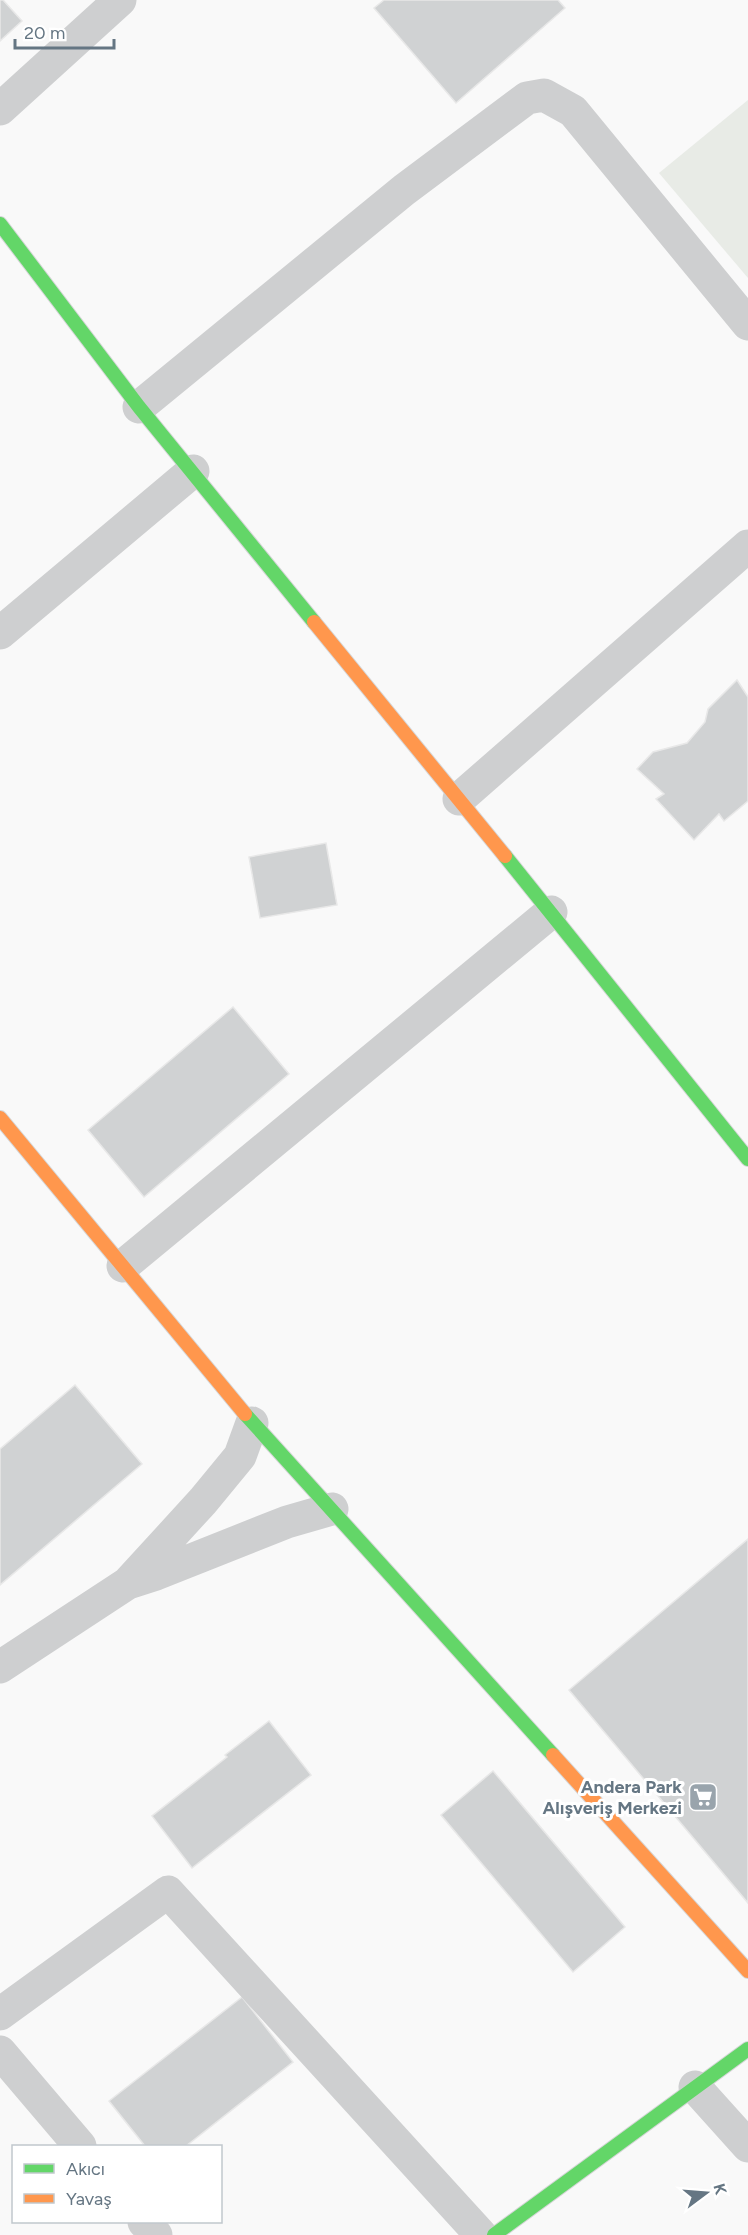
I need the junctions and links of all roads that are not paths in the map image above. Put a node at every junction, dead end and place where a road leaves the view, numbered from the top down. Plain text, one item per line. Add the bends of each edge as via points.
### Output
1 (120, 0) edge
2 (0, 109) edge
3 (0, 224) edge
4 (748, 324) edge
5 (139, 407) junction
6 (193, 471) junction
7 (748, 546) edge
8 (0, 633) edge
9 (459, 799) junction
10 (551, 912) junction
11 (0, 1118) edge
12 (748, 1159) edge
13 (123, 1266) junction
14 (252, 1423) junction
15 (332, 1509) junction
16 (128, 1583) junction
17 (0, 1667) edge
18 (748, 1971) edge
19 (0, 2014) edge
20 (748, 2049) edge
21 (0, 2052) edge
22 (695, 2087) junction
23 (79, 2145) edge
24 (748, 2146) edge
25 (145, 2223) edge
26 (156, 2235) edge
27 (481, 2235) edge
28 (494, 2235) edge

1 - 2 street
3 - 5 street
4 - 5 street via 573,111 544,95 527,98 404,190
5 - 6 street
6 - 8 street
6 - 9 street
7 - 9 street
9 - 10 street
10 - 12 street
10 - 13 street
11 - 13 street
13 - 14 street
14 - 15 street
14 - 16 street via 240,1456
15 - 16 street via 287,1522
15 - 18 street
16 - 17 street
19 - 27 street via 168,1892
20 - 22 street
21 - 23 street
22 - 24 street
22 - 28 street
25 - 26 street

